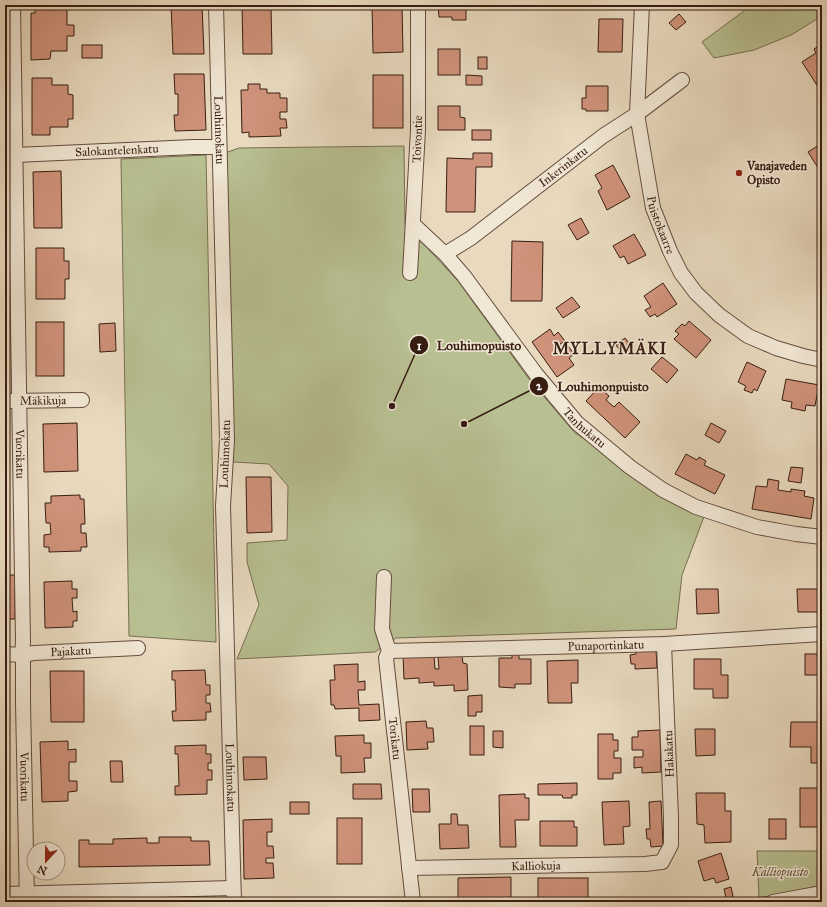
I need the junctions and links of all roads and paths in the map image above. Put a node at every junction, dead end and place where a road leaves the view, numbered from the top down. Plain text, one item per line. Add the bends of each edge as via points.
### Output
1 (13, 5) edge
2 (216, 5) edge
3 (418, 5) edge
4 (642, 5) edge
5 (682, 80) dead end
6 (638, 114) junction
7 (219, 147) junction
8 (15, 155) junction
9 (413, 224) junction
10 (445, 254) junction
11 (410, 273) dead end
12 (822, 360) edge
13 (5, 400) edge
14 (20, 400) junction
15 (82, 400) dead end
16 (822, 537) edge
17 (384, 577) dead end
18 (822, 634) edge
19 (664, 644) junction
20 (138, 648) dead end
21 (389, 651) junction
22 (5, 654) edge
23 (22, 655) junction
24 (662, 862) joint
25 (409, 868) junction
26 (822, 893) edge
27 (5, 894) edge
28 (234, 895) edge
29 (27, 898) edge
30 (413, 902) edge
31 (773, 902) edge

1 - 8 street, Vuorikatu
2 - 7 street, Louhimokatu
3 - 9 street, Toivontie via 418,130
4 - 6 street, Puistokaarre
5 - 6 street, Inkerinkatu
6 - 10 street, Inkerinkatu via 603,136 471,238
6 - 12 street, Puistokaarre via 653,208 681,273 696,293 719,315 748,336 776,348
7 - 8 street, Salokantelenkatu
7 - 28 street, Louhimokatu via 227,440 223,506
8 - 14 street, Vuorikatu
9 - 10 street, Tanhukatu
9 - 11 street, Toivontie
10 - 16 street, Tanhukatu via 497,319 536,374 577,423 630,467 663,490 696,507 757,527
13 - 14 street, Mäkikuja
14 - 15 street, Mäkikuja
14 - 23 street, Vuorikatu
17 - 21 street, Torikatu via 382,628
18 - 19 street, Punaportinkatu
19 - 21 street, Punaportinkatu
19 - 24 street, Hakakatu via 671,846
20 - 23 street, Pajakatu
21 - 25 street, Torikatu via 386,658
22 - 23 street, Pajakatu
23 - 29 street, Vuorikatu
24 - 25 street, Kalliokuja
25 - 30 street, Torikatu
26 - 31 street
27 - 29 street
28 - 29 street

